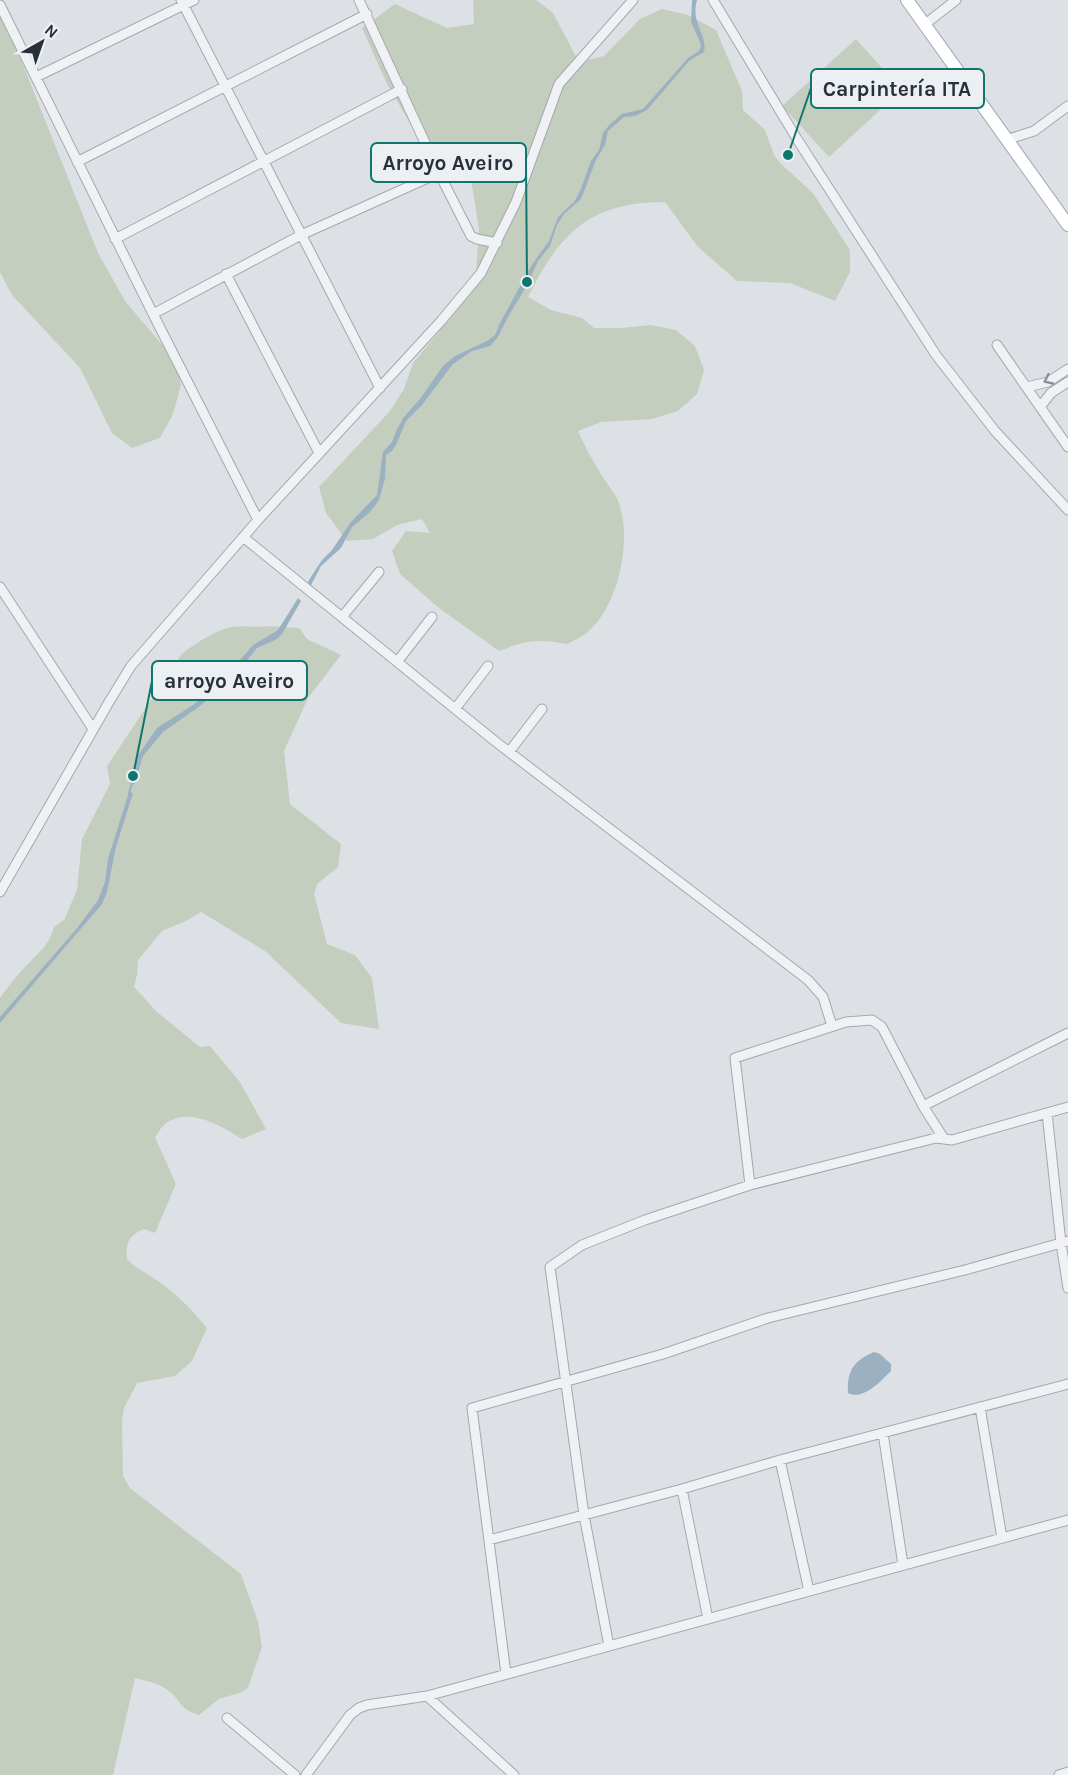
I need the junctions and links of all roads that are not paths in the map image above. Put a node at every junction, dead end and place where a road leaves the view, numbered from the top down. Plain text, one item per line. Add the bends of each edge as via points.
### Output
1 (194, 0) edge
2 (359, 0) edge
3 (633, 0) edge
4 (713, 0) edge
5 (907, 0) edge
6 (956, 0) edge
7 (182, 2) edge
8 (0, 5) edge
9 (367, 14) junction
10 (924, 25) junction
11 (36, 77) junction
12 (225, 87) junction
13 (402, 89) junction
14 (1068, 106) edge
15 (1006, 140) junction
16 (263, 161) junction
17 (78, 162) junction
18 (440, 173) junction
19 (1068, 225) edge
20 (301, 235) junction
21 (116, 239) junction
22 (497, 243) junction
23 (226, 274) junction
24 (153, 314) junction
25 (997, 345) dead end
26 (1068, 369) edge
27 (1068, 382) edge
28 (1027, 387) junction
29 (380, 388) junction
30 (1040, 407) junction
31 (1068, 447) edge
32 (319, 453) junction
33 (1068, 510) edge
34 (258, 520) junction
35 (243, 537) junction
36 (379, 572) dead end
37 (0, 587) edge
38 (342, 617) junction
39 (432, 618) dead end
40 (397, 662) junction
41 (488, 666) dead end
42 (455, 709) junction
43 (542, 709) dead end
44 (93, 729) junction
45 (509, 752) junction
46 (0, 892) edge
47 (832, 1026) junction
48 (1068, 1033) edge
49 (923, 1106) junction
50 (1068, 1107) edge
51 (1047, 1113) junction
52 (944, 1139) junction
53 (750, 1185) junction
54 (1064, 1242) edge
55 (1068, 1288) edge
56 (565, 1382) junction
57 (1068, 1384) edge
58 (980, 1407) junction
59 (883, 1433) junction
60 (780, 1460) junction
61 (682, 1489) junction
62 (584, 1515) junction
63 (1068, 1520) edge
64 (1002, 1538) junction
65 (489, 1540) junction
66 (903, 1565) junction
67 (809, 1591) junction
68 (708, 1619) junction
69 (609, 1646) junction
70 (506, 1674) junction
71 (427, 1696) junction
72 (227, 1718) dead end
73 (1068, 1772) edge
74 (295, 1775) edge
75 (306, 1775) edge
76 (514, 1775) edge
77 (1059, 1775) edge

1 - 7 street
2 - 9 street
3 - 22 street via 559,84
4 - 33 street via 936,355 995,431
5 - 10 main road
6 - 10 street
7 - 11 street
7 - 12 street
8 - 11 street
9 - 12 street
9 - 13 street
10 - 15 main road
11 - 17 street
12 - 16 street
12 - 17 street
13 - 16 street
13 - 18 street
14 - 15 street via 1034,131
15 - 19 main road
16 - 20 street
16 - 21 street
17 - 21 street
18 - 20 street
18 - 22 street via 471,236
20 - 23 street
20 - 29 street
21 - 24 street
22 - 29 street via 471,286
23 - 24 street
23 - 32 street
24 - 34 street
25 - 28 street
26 -> 28 street
27 - 30 street via 1051,393
28 - 30 street
29 - 32 street
30 - 31 street
32 - 34 street
34 - 35 street
35 - 38 street
35 - 44 street via 131,666
36 - 38 street
37 - 44 street
38 - 40 street
39 - 40 street
40 - 42 street
41 - 42 street
42 - 45 street
43 - 45 street
44 - 46 street
45 - 47 street via 808,980 823,997
47 - 49 street via 865,1020 882,1026
47 - 53 street via 735,1058
48 - 49 street
49 - 52 street
50 - 51 street
51 - 52 street
51 - 54 street
52 - 53 street
53 - 56 street via 608,1234 582,1245 550,1267
54 - 55 street
54 - 56 street via 768,1318
56 - 62 street
56 - 65 street via 472,1408
57 - 58 street
58 - 59 street
58 - 64 street
59 - 60 street
59 - 66 street
60 - 61 street
60 - 67 street
61 - 62 street
61 - 68 street
62 - 65 street
62 - 69 street
63 - 64 street
64 - 66 street
65 - 70 street
66 - 67 street
67 - 68 street
68 - 69 street
69 - 70 street
70 - 71 street
71 - 75 street via 359,1708
71 - 76 street
72 - 74 street
73 - 77 street

